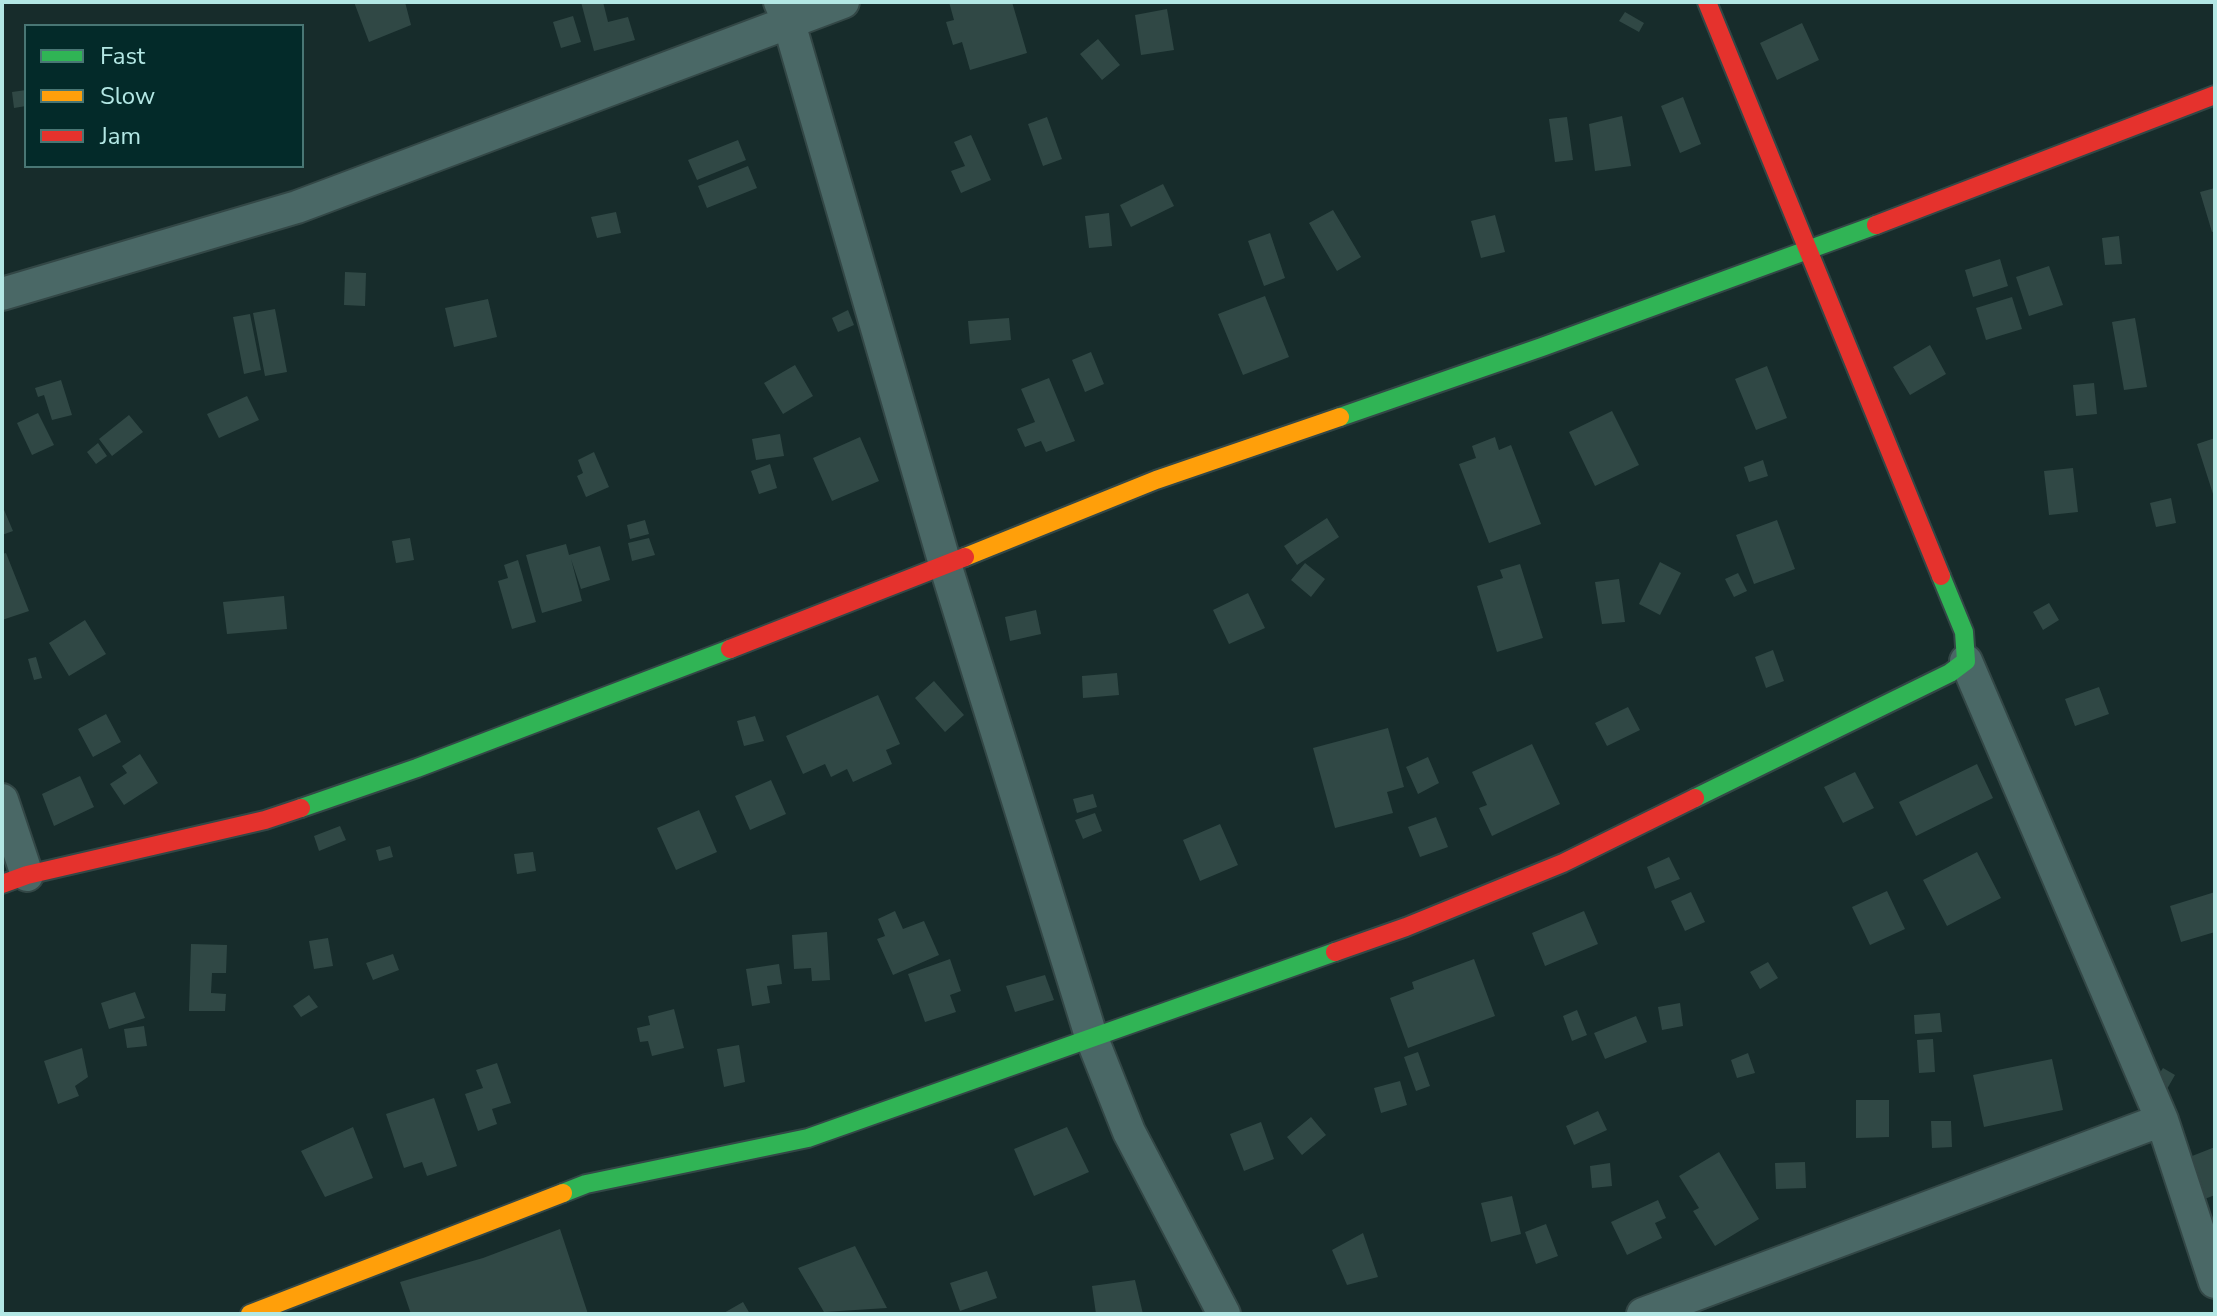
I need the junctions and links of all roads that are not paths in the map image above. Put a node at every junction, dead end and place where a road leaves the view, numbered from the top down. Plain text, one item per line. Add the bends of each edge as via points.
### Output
1 (843, 2) edge
2 (1707, 2) edge
3 (784, 12) edge
4 (2215, 95) edge
5 (1810, 250) junction
6 (2, 294) edge
7 (945, 564) junction
8 (1966, 661) junction
9 (2, 800) edge
10 (15, 880) edge
11 (1091, 1036) junction
12 (2162, 1120) junction
13 (2215, 1282) edge
14 (250, 1314) edge
15 (1224, 1314) edge
16 (1643, 1314) edge

1 - 3 street
2 - 5 street
3 - 6 street via 309,202
3 - 7 street
4 - 5 street
5 - 7 street via 1156,480
5 - 8 street via 1964,632
7 - 10 street via 307,806
7 - 11 street
8 - 11 street via 1563,863 1406,927
8 - 12 street
9 - 10 street
11 - 14 street via 808,1138 586,1184
11 - 15 street via 1129,1132
12 - 13 street
12 - 16 street

